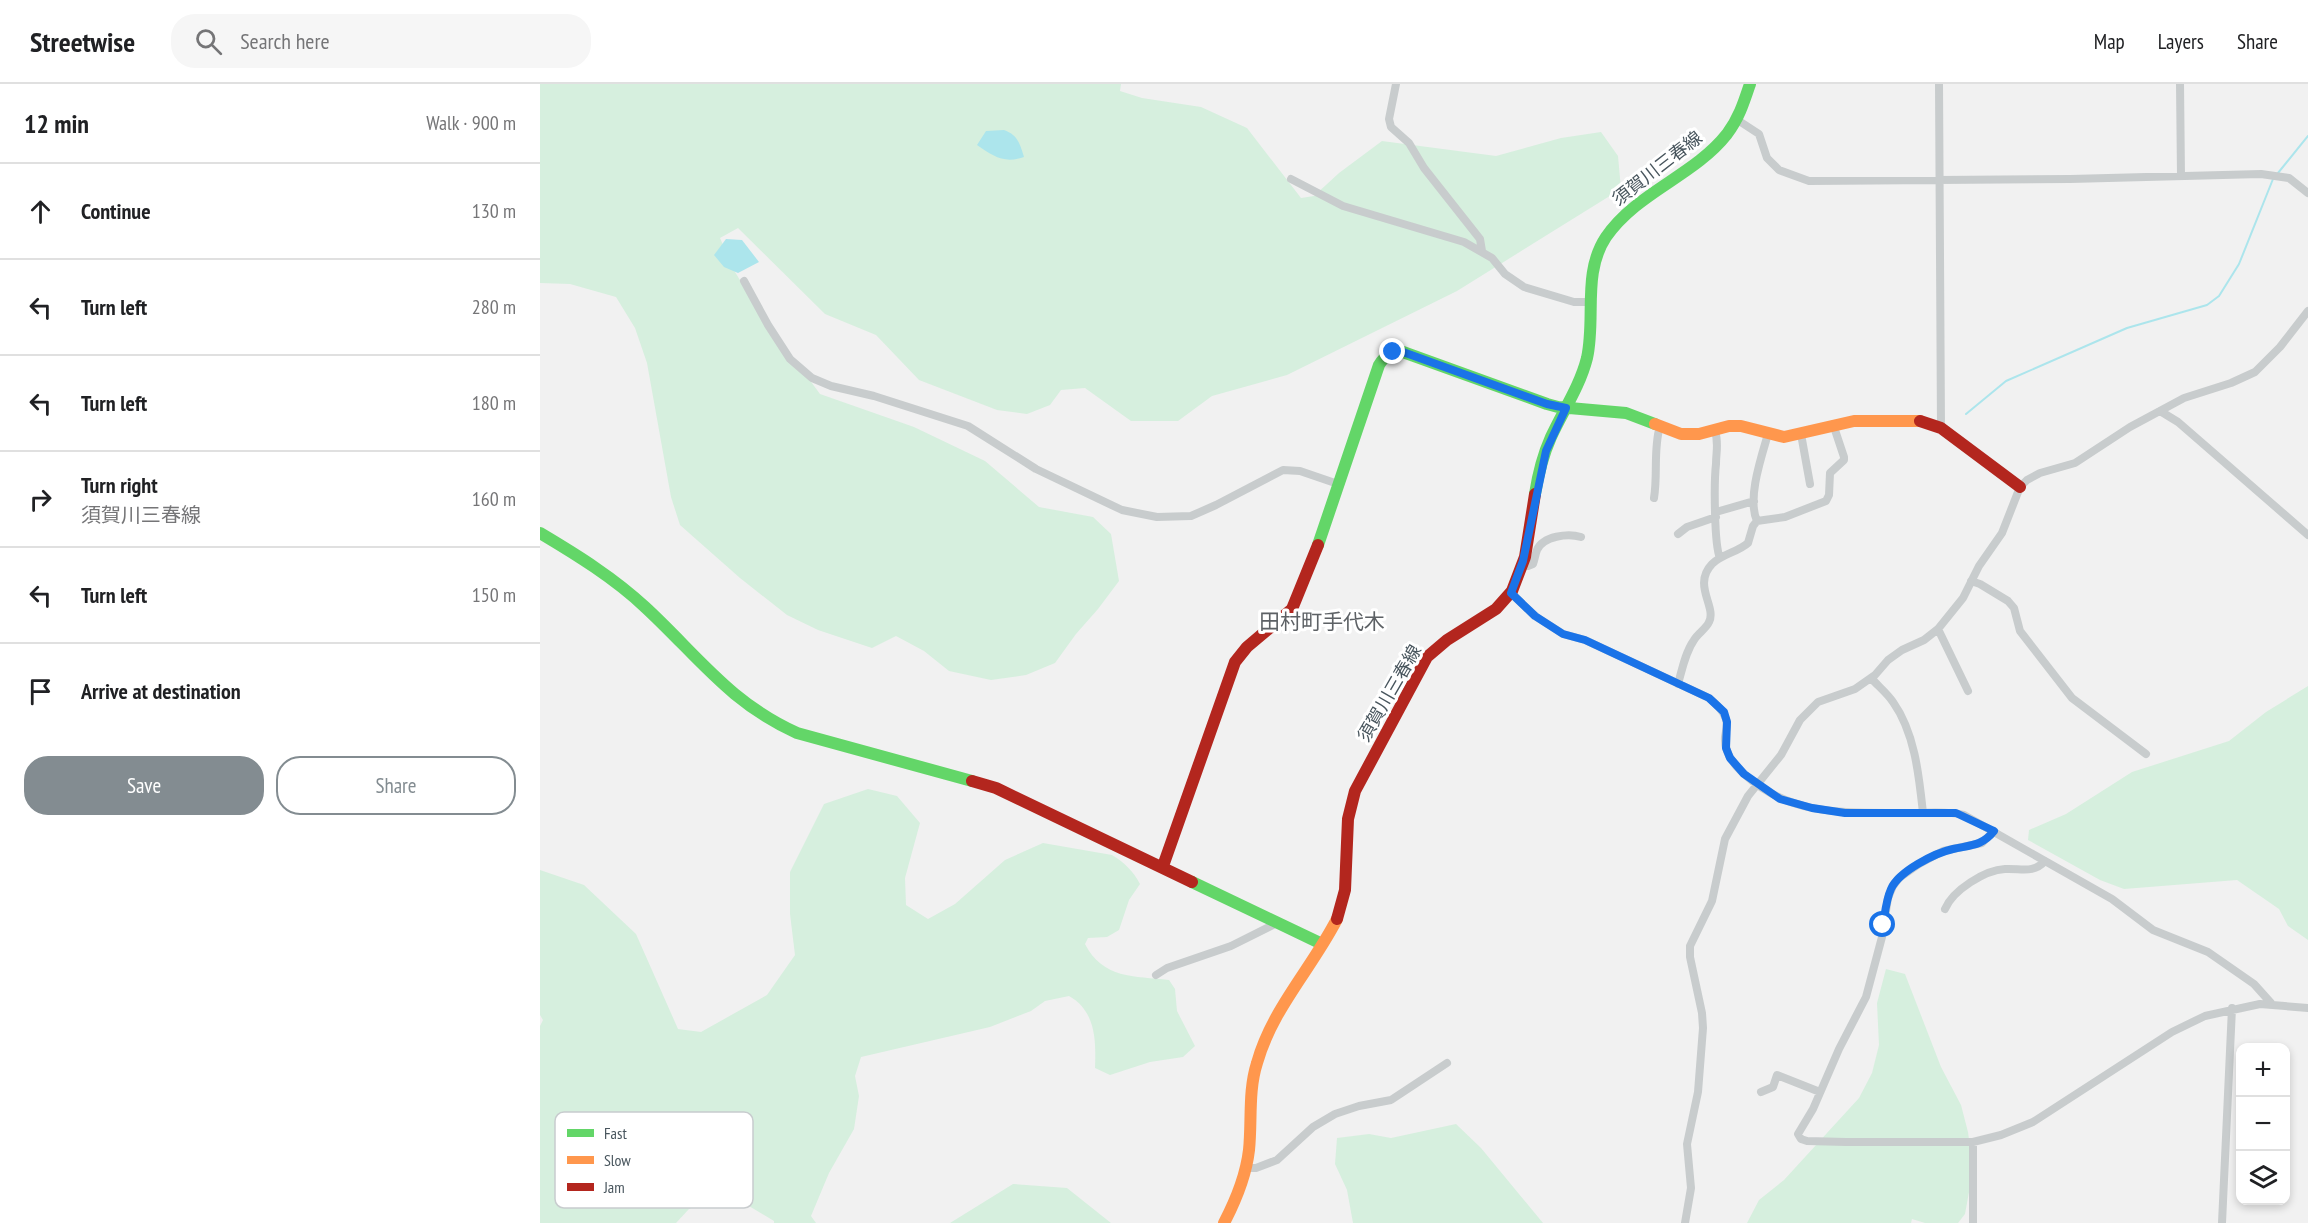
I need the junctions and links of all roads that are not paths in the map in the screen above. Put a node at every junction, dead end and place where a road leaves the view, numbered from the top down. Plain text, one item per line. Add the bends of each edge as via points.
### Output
1 (1395, 84) edge
2 (1750, 84) edge
3 (1939, 84) edge
4 (2180, 84) edge
5 (1736, 119) junction
6 (2181, 176) junction
7 (1291, 178) dead end
8 (1940, 180) junction
9 (2308, 193) edge
10 (1482, 251) junction
11 (744, 281) dead end
12 (1589, 302) junction
13 (2308, 311) edge
14 (1566, 408) junction
15 (2160, 411) junction
16 (1833, 424) junction
17 (1660, 426) junction
18 (1941, 428) junction
19 (1715, 431) junction
20 (1768, 434) junction
21 (1801, 434) junction
22 (1338, 484) junction
23 (1810, 484) dead end
24 (2020, 487) junction
25 (1654, 498) dead end
26 (1754, 501) junction
27 (1716, 514) junction
28 (1757, 522) junction
29 (540, 532) edge
30 (1678, 534) dead end
31 (2308, 535) edge
32 (1581, 537) dead end
33 (1720, 558) junction
34 (1523, 561) junction
35 (1971, 581) junction
36 (1511, 593) junction
37 (1938, 629) junction
38 (1871, 678) junction
39 (1678, 684) junction
40 (1968, 691) dead end
41 (2146, 754) dead end
42 (1757, 783) junction
43 (1923, 813) junction
44 (1994, 831) junction
45 (2045, 861) junction
46 (1163, 866) junction
47 (1945, 909) dead end
48 (1277, 923) junction
49 (1322, 944) junction
50 (1156, 975) dead end
51 (2271, 1004) junction
52 (2232, 1008) junction
53 (2308, 1008) edge
54 (1447, 1063) dead end
55 (1761, 1092) dead end
56 (1820, 1092) junction
57 (1973, 1142) junction
58 (1245, 1168) junction
59 (1224, 1223) edge
60 (1684, 1223) edge
61 (1973, 1223) edge
62 (2222, 1223) edge

1 - 10 street via 1391,127 1408,142 1480,239
2 - 5 street, 須賀川三春線
3 - 8 street
4 - 6 street
5 - 8 street via 1759,134 1767,158 1779,170 1809,181
5 - 12 street, 須賀川三春線 via 1701,160 1621,217 1598,254 1590,280
6 - 8 street
6 - 9 street via 2281,176
7 - 10 street via 1343,206 1464,242
8 - 18 street
10 - 12 street via 1524,287 1574,302
11 - 22 street via 790,359 812,378 968,426 1036,469 1122,510 1157,517 1191,516 1283,470 1300,471
12 - 14 street, 須賀川三春線 via 1585,366
13 - 15 street via 2254,372
14 - 17 street via 1626,412
14 - 22 street via 1403,352 1393,352 1379,365
14 - 34 street, 須賀川三春線 via 1546,451
15 - 24 street via 2074,463 2037,474
15 - 31 street via 2178,422
16 - 18 street via 1917,420
16 - 21 street
16 - 28 street via 1844,460 1830,472 1826,501 1785,517
17 - 19 street via 1681,434
17 - 25 street
18 - 24 street
19 - 20 street via 1741,426
19 - 27 street
20 - 21 street
20 - 26 street
21 - 23 street
22 - 46 street via 1292,609 1248,644 1235,662
24 - 35 street via 2002,533
26 - 27 street
26 - 28 street
27 - 30 street
27 - 33 street
28 - 33 street via 1748,543
29 - 46 street via 617,582 707,670 774,725 996,788
32 - 34 street via 1557,537 1542,543 1533,564 1528,566
33 - 39 street via 1705,578 1710,621 1692,641
34 - 36 street, 須賀川三春線
35 - 37 street via 1963,598
35 - 41 street via 2008,601 2020,631 2072,698
36 - 39 street via 1535,616 1563,634 1639,663
36 - 49 street, 須賀川三春線 via 1431,653 1376,751 1350,802 1343,904
37 - 38 street via 1888,660
37 - 40 street
38 - 42 street via 1848,693 1818,702 1806,712 1781,755
38 - 43 street via 1891,699 1907,729 1916,760
39 - 42 street via 1709,698 1724,712 1728,753 1744,774
42 - 43 street via 1780,799 1812,808 1845,813
42 - 60 street via 1725,839 1712,901 1690,946 1703,1028 1698,1092 1687,1144 1691,1188
43 - 44 street via 1956,813
44 - 45 street
44 - 56 street via 1982,843 1943,851 1918,864 1893,886 1866,998
45 - 47 street via 2030,870 1998,870 1966,884 1954,893
45 - 51 street via 2112,899 2153,930 2226,963 2254,984
46 - 48 street
48 - 49 street
48 - 50 street
49 - 58 street, 須賀川三春線 via 1270,1028 1258,1056
51 - 52 street
51 - 53 street
52 - 57 street via 2172,1032 2033,1122
52 - 62 street
54 - 58 street via 1391,1100 1335,1114 1277,1160
55 - 56 street via 1773,1087 1777,1076
56 - 57 street via 1798,1134 1802,1140
57 - 61 street
58 - 59 street, 須賀川三春線

